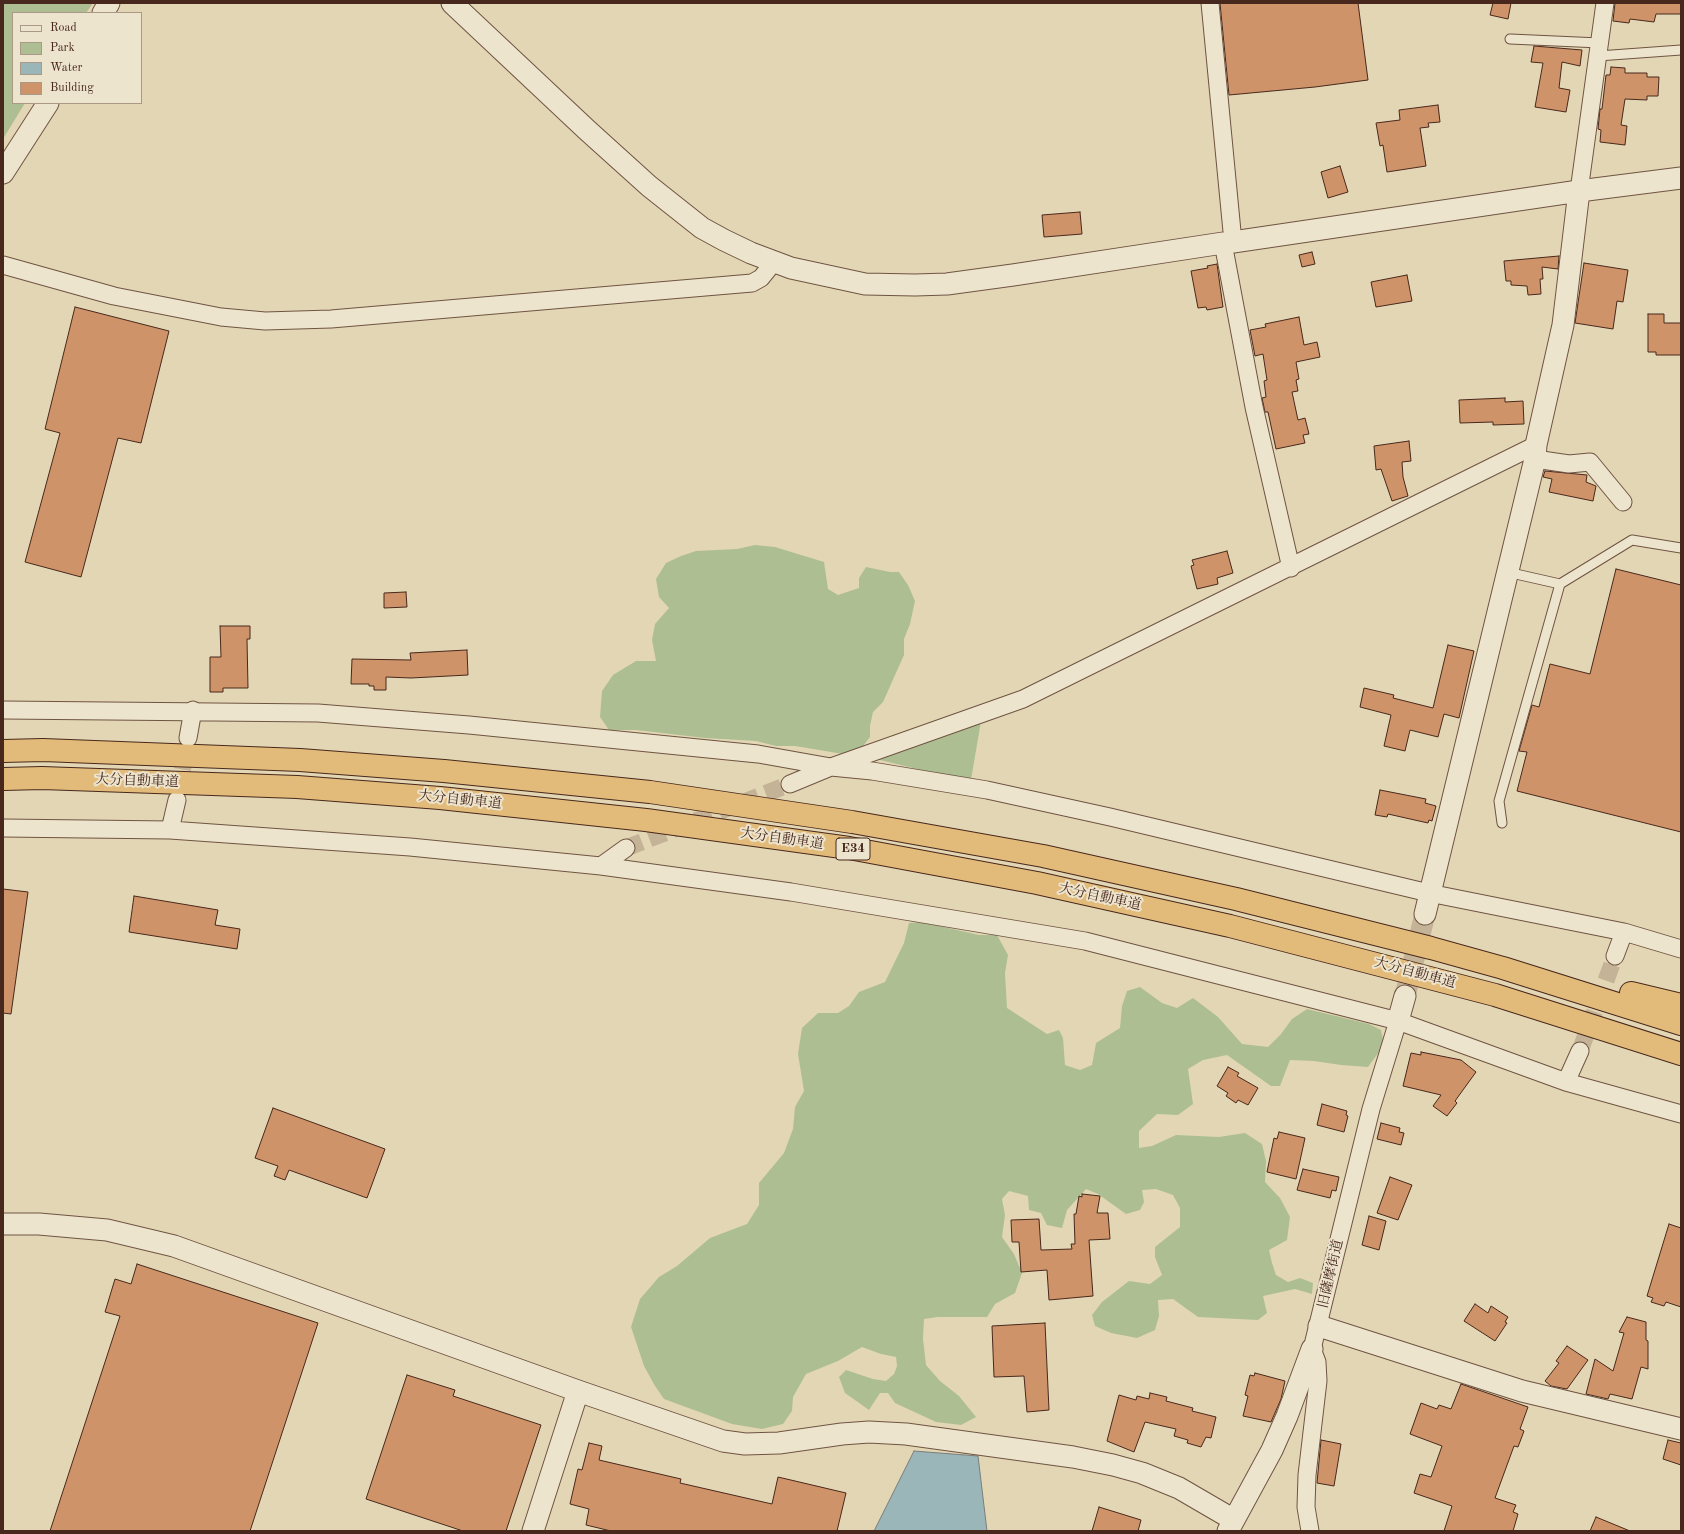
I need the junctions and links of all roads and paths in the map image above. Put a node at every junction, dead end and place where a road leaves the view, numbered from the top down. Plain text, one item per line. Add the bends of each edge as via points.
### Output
1 (109, 3) edge
2 (452, 3) edge
3 (1210, 3) edge
4 (1605, 3) edge
5 (104, 12) edge
6 (1510, 39) dead end
7 (1599, 50) junction
8 (1681, 50) edge
9 (47, 104) edge
10 (3, 173) edge
11 (1681, 178) edge
12 (1579, 191) junction
13 (1228, 242) junction
14 (774, 262) junction
15 (3, 265) edge
16 (1536, 452) junction
17 (1623, 502) dead end
18 (1681, 548) edge
19 (1291, 568) junction
20 (1507, 572) junction
21 (1560, 584) junction
22 (3, 710) edge
23 (193, 710) junction
24 (188, 738) tunnel mouth
25 (3, 751) edge
26 (832, 767) junction
27 (3, 779) edge
28 (790, 784) tunnel mouth
29 (176, 800) tunnel mouth
30 (1502, 823) dead end
31 (3, 828) edge
32 (170, 830) junction
33 (626, 848) tunnel mouth
34 (600, 866) junction
35 (1429, 892) junction
36 (1425, 914) tunnel mouth
37 (1624, 932) junction
38 (1430, 948) junction
39 (1681, 949) edge
40 (1615, 956) tunnel mouth
41 (1405, 996) tunnel mouth
42 (1681, 1005) edge
43 (1398, 1021) junction
44 (1681, 1024) edge
45 (1580, 1051) tunnel mouth
46 (1681, 1054) edge
47 (1566, 1082) junction
48 (1681, 1114) edge
49 (3, 1224) edge
50 (1319, 1326) junction
51 (1312, 1349) junction
52 (578, 1391) junction
53 (1681, 1429) edge
54 (1231, 1525) edge
55 (533, 1531) edge
56 (1310, 1531) edge

1 - 5 street
2 - 14 street via 649,186 702,228
3 - 13 street
4 - 7 street
6 - 7 lane
7 - 8 lane
7 - 12 street
9 - 10 street
11 - 12 street
12 - 13 street
12 - 16 street via 1563,325
13 - 14 street via 947,284 865,284
13 - 19 street via 1254,407
14 - 15 street via 761,278 752,283 331,319 266,321 221,316 114,296
16 - 17 street via 1569,464 1590,462
16 - 19 street
16 - 20 street
18 - 21 lane via 1632,540
19 - 26 street via 1023,699
20 - 21 lane
20 - 35 street
21 - 30 lane via 1499,801
22 - 23 street
23 - 24 street
23 - 26 street via 318,712 470,725 758,754
25 - 38 highway, 大分自動車道 / E34 via 43,750 300,760 444,771 650,792 852,822 1043,856 1236,899
26 - 28 street
26 - 35 street via 872,771 994,792
27 - 46 highway, 大分自動車道 / E34 via 297,786 646,820 849,848 1037,883 1230,926 1495,995
29 - 32 street
31 - 32 street
32 - 34 street via 410,847
33 - 34 street
34 - 43 street via 791,892 1085,941
35 - 36 street
35 - 37 street
37 - 39 street
37 - 40 street
38 - 42 highway via 1568,977
38 - 44 highway, 大分自動車道 / E34 via 1503,968
41 - 43 street
43 - 47 street
43 - 50 street, 旧薩摩街道 via 1371,1109
45 - 47 street
47 - 48 street
49 - 52 street via 39,1224 107,1230 174,1246
50 - 51 street, 旧薩摩街道
50 - 53 street via 1522,1391
51 - 54 street via 1272,1450
51 - 56 street via 1318,1362 1318,1380 1307,1475 1306,1507
52 - 54 street via 723,1441 745,1444 779,1443 869,1432 913,1435 1114,1465 1179,1488
52 - 55 street

